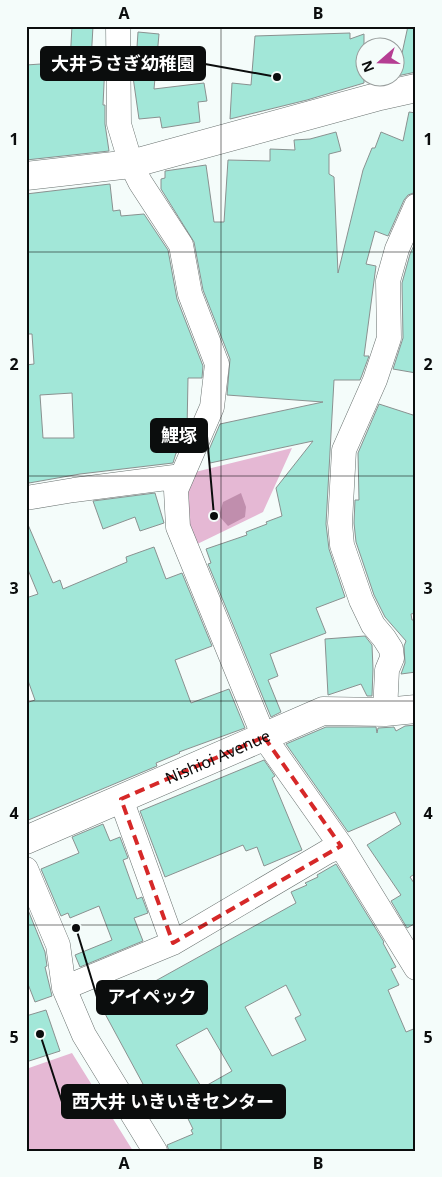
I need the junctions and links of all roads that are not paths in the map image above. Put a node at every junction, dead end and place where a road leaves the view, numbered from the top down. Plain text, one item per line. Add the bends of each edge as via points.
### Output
1 (118, 26) edge
2 (416, 88) edge
3 (131, 164) junction
4 (26, 176) edge
5 (416, 206) edge
6 (182, 476) junction
7 (26, 498) edge
8 (416, 710) edge
9 (385, 712) junction
10 (264, 736) junction
11 (121, 799) junction
12 (26, 840) edge
13 (341, 846) junction
14 (26, 869) edge
15 (407, 936) edge
16 (173, 943) junction
17 (416, 968) edge
18 (64, 988) junction
19 (155, 1151) edge

1 - 3 street via 119,124
2 - 3 street
3 - 4 street
3 - 6 street via 181,245 190,294 217,364 212,407
5 - 9 street via 397,249 388,281 389,338 344,450 340,514 342,545 361,600 373,625 391,649
6 - 7 street
6 - 10 street via 176,490 178,527
8 - 9 street, Nishioi Avenue
9 - 10 street, Nishioi Avenue via 323,711
10 - 11 street, Nishioi Avenue
10 - 13 street
11 - 12 street, Nishioi Avenue
11 - 16 street
13 - 15 street
13 - 16 street
14 - 18 street via 58,945
15 - 17 street
16 - 18 street
18 - 19 street via 84,1035

